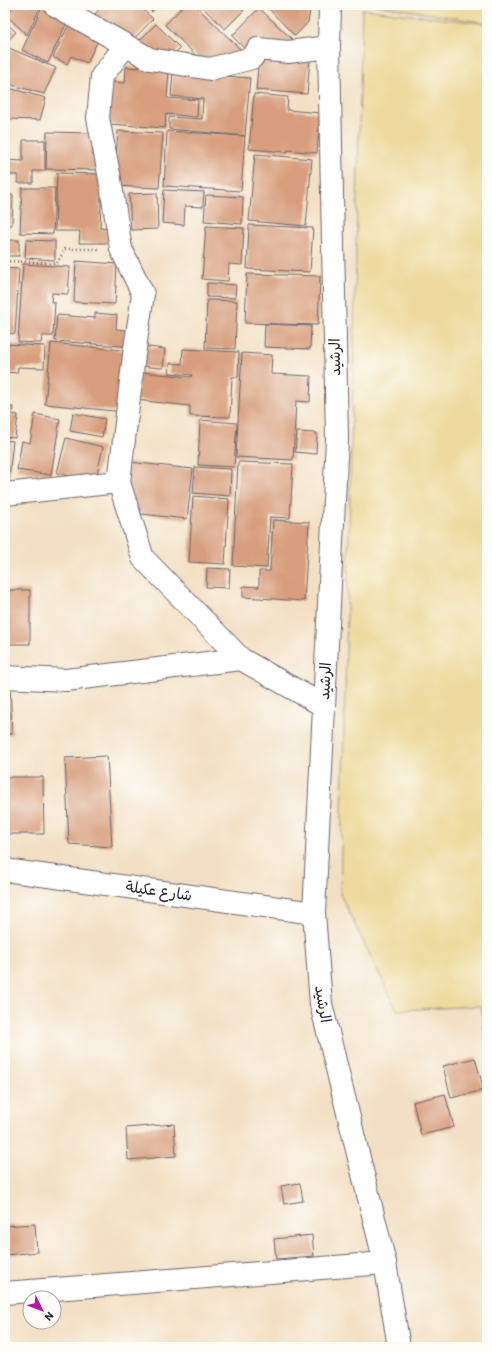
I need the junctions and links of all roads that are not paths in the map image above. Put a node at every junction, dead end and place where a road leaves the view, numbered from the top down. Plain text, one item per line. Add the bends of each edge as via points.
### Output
1 (55, 5) edge
2 (330, 5) edge
3 (125, 46) junction
4 (329, 47) junction
5 (119, 482) junction
6 (5, 494) edge
7 (241, 659) junction
8 (5, 677) edge
9 (324, 706) junction
10 (5, 870) edge
11 (314, 913) junction
12 (384, 1263) junction
13 (5, 1293) edge
14 (399, 1347) edge

1 - 3 street
2 - 4 street, الرشيد
3 - 4 street via 150,59 210,69 252,58 258,50 288,52
3 - 5 street via 102,76 98,118 121,249 143,294
4 - 9 street, الرشيد via 337,439
5 - 6 street
5 - 7 street via 143,558
7 - 8 street via 66,680
7 - 9 street
9 - 11 street, الرشيد
10 - 11 street, شارع عكيلة
11 - 12 street, الرشيد via 321,1004
12 - 13 street
12 - 14 street, الرشيد

